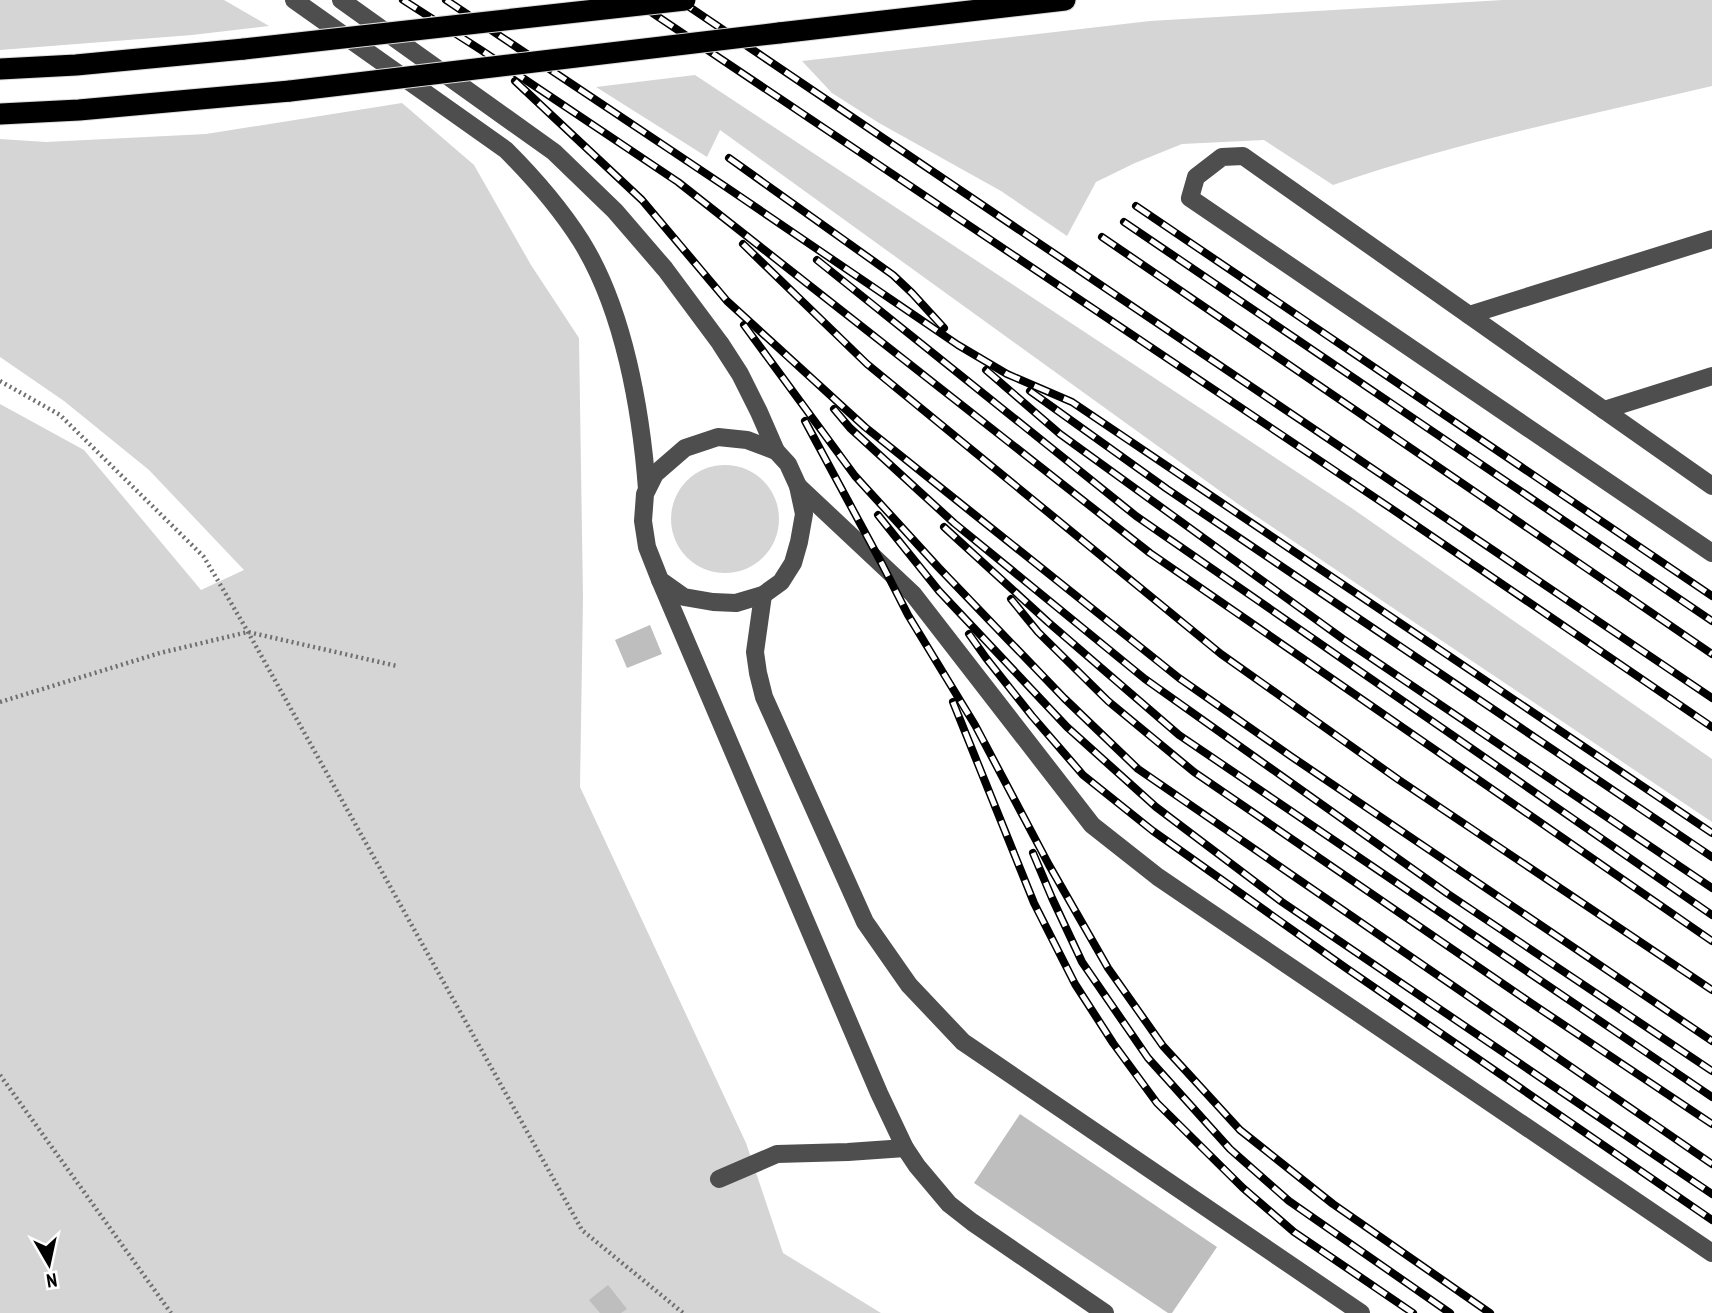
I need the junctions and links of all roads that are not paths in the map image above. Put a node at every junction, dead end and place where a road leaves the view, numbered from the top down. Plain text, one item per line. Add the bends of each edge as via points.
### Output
1 (294, 0) edge
2 (341, 0) edge
3 (685, 0) edge
4 (1065, 0) edge
5 (0, 69) edge
6 (3, 114) edge
7 (1712, 239) edge
8 (1469, 315) junction
9 (1712, 376) edge
10 (1604, 410) junction
11 (776, 451) junction
12 (798, 486) junction
13 (1712, 486) edge
14 (647, 489) junction
15 (1712, 553) edge
16 (660, 580) junction
17 (763, 595) junction
18 (905, 1148) junction
19 (719, 1178) dead end
20 (1712, 1253) edge
21 (1105, 1313) edge
22 (1361, 1313) edge

1 - 14 lane via 506,150 536,179 568,222 596,269 619,329 641,433
2 - 11 lane via 554,152 615,211 720,343
3 - 5 highway, bridge via 244,49
4 - 6 highway, bridge via 290,90
7 - 8 lane
8 - 10 lane
8 - 15 lane via 1243,156 1222,157 1196,177 1191,198
9 - 10 lane
10 - 13 lane
11 - 12 lane
11 - 14 lane via 747,440 718,437 685,448 655,474
12 - 17 lane via 804,514 793,563 780,582
12 - 20 lane via 913,594 1092,825 1158,877
14 - 16 lane via 643,521
16 - 17 lane via 684,597 713,603 736,603
16 - 18 lane
17 - 22 lane via 755,652 764,697 865,922 909,985 963,1042
18 - 19 lane via 776,1154
18 - 21 lane via 949,1204

